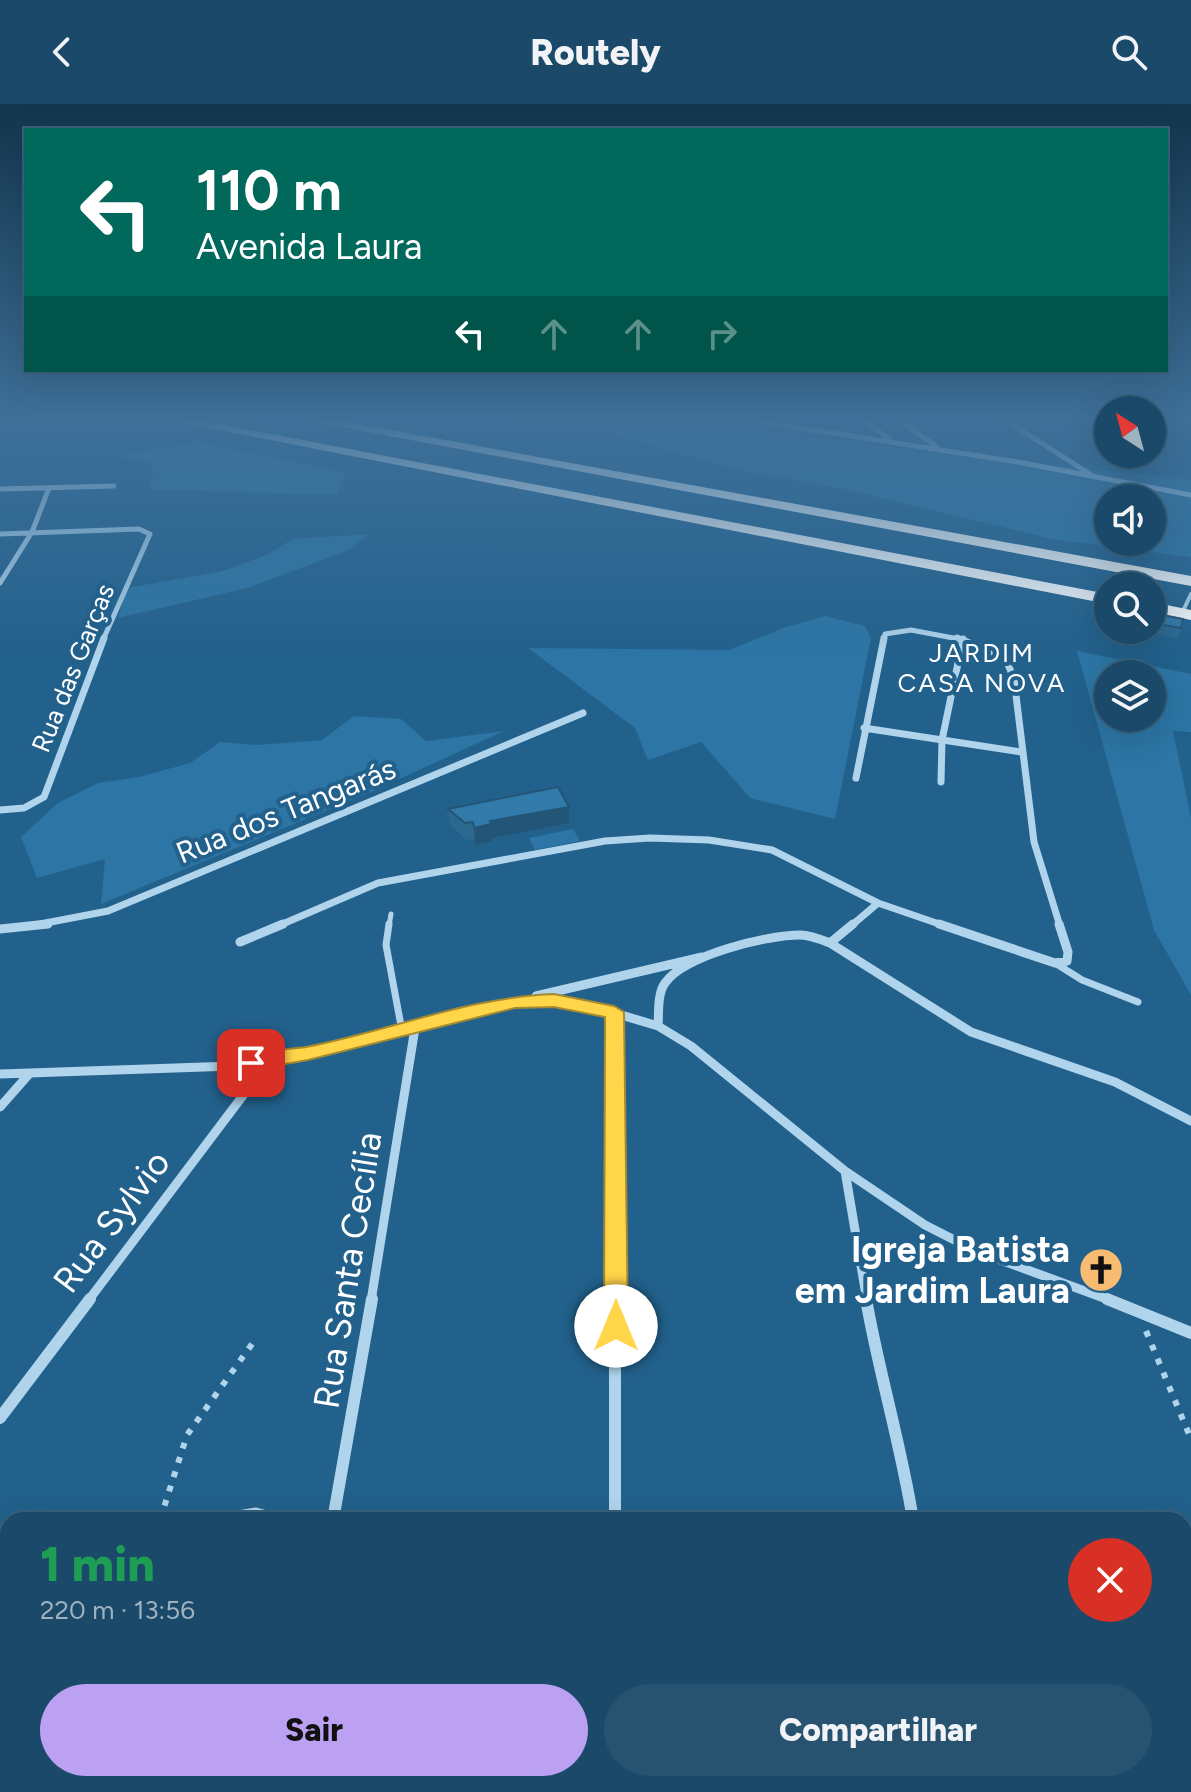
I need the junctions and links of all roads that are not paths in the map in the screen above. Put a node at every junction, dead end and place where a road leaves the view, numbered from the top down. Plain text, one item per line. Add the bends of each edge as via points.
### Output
1 (44, 500) edge
2 (591, 500) edge
3 (747, 500) edge
4 (32, 532) junction
5 (0, 534) edge
6 (1191, 581) edge
7 (0, 583) edge
8 (1191, 594) edge
9 (1094, 596) edge
10 (1166, 610) edge
11 (1186, 614) edge
12 (963, 639) junction
13 (583, 713) dead end
14 (864, 728) junction
15 (942, 740) junction
16 (1021, 752) junction
17 (856, 778) dead end
18 (941, 782) dead end
19 (0, 810) edge
20 (878, 903) junction
21 (391, 914) dead end
22 (0, 929) edge
23 (240, 942) dead end
24 (830, 943) junction
25 (719, 953) junction
26 (1055, 963) junction
27 (515, 1002) junction
28 (1138, 1002) dead end
29 (614, 1012) junction
30 (658, 1026) junction
31 (415, 1028) junction
32 (402, 1031) junction
33 (269, 1060) junction
34 (30, 1073) junction
35 (0, 1074) edge
36 (0, 1107) edge
37 (1191, 1121) edge
38 (845, 1171) junction
39 (1191, 1333) edge
40 (0, 1418) edge
41 (334, 1512) edge
42 (615, 1512) edge
43 (912, 1512) edge

1 - 4 street
2 - 9 highway
3 - 6 highway
4 - 5 street
4 - 7 street
4 - 19 street, Rua das Garças via 139,529 150,534 96,655 44,797 24,808
8 - 11 lane
10 - 11 highway
12 - 14 street via 897,630 885,634
12 - 15 street
12 - 16 street via 1010,663
13 - 22 street, Rua dos Tangarás via 108,911
14 - 15 street
14 - 17 street
15 - 16 street
15 - 18 street
16 - 26 street via 1034,842 1068,952 1067,961
20 - 23 street via 772,850 650,838 605,841 378,883
20 - 24 street
20 - 26 street
21 - 32 lane via 386,945
24 - 25 street via 782,937
24 - 37 street via 971,1032 1115,1082
25 - 27 street
25 - 30 street via 665,983
26 - 28 lane
27 - 29 street via 554,1000
27 - 31 street
29 - 30 street
29 - 42 street
30 - 38 street via 727,1073
31 - 32 street
31 - 41 street, Rua Santa Cecília
32 - 33 street
33 - 34 street via 233,1066
33 - 40 street, Rua Sylvio
34 - 35 street
34 - 36 street
38 - 39 street via 925,1225 976,1251
38 - 43 street via 876,1357 902,1451

